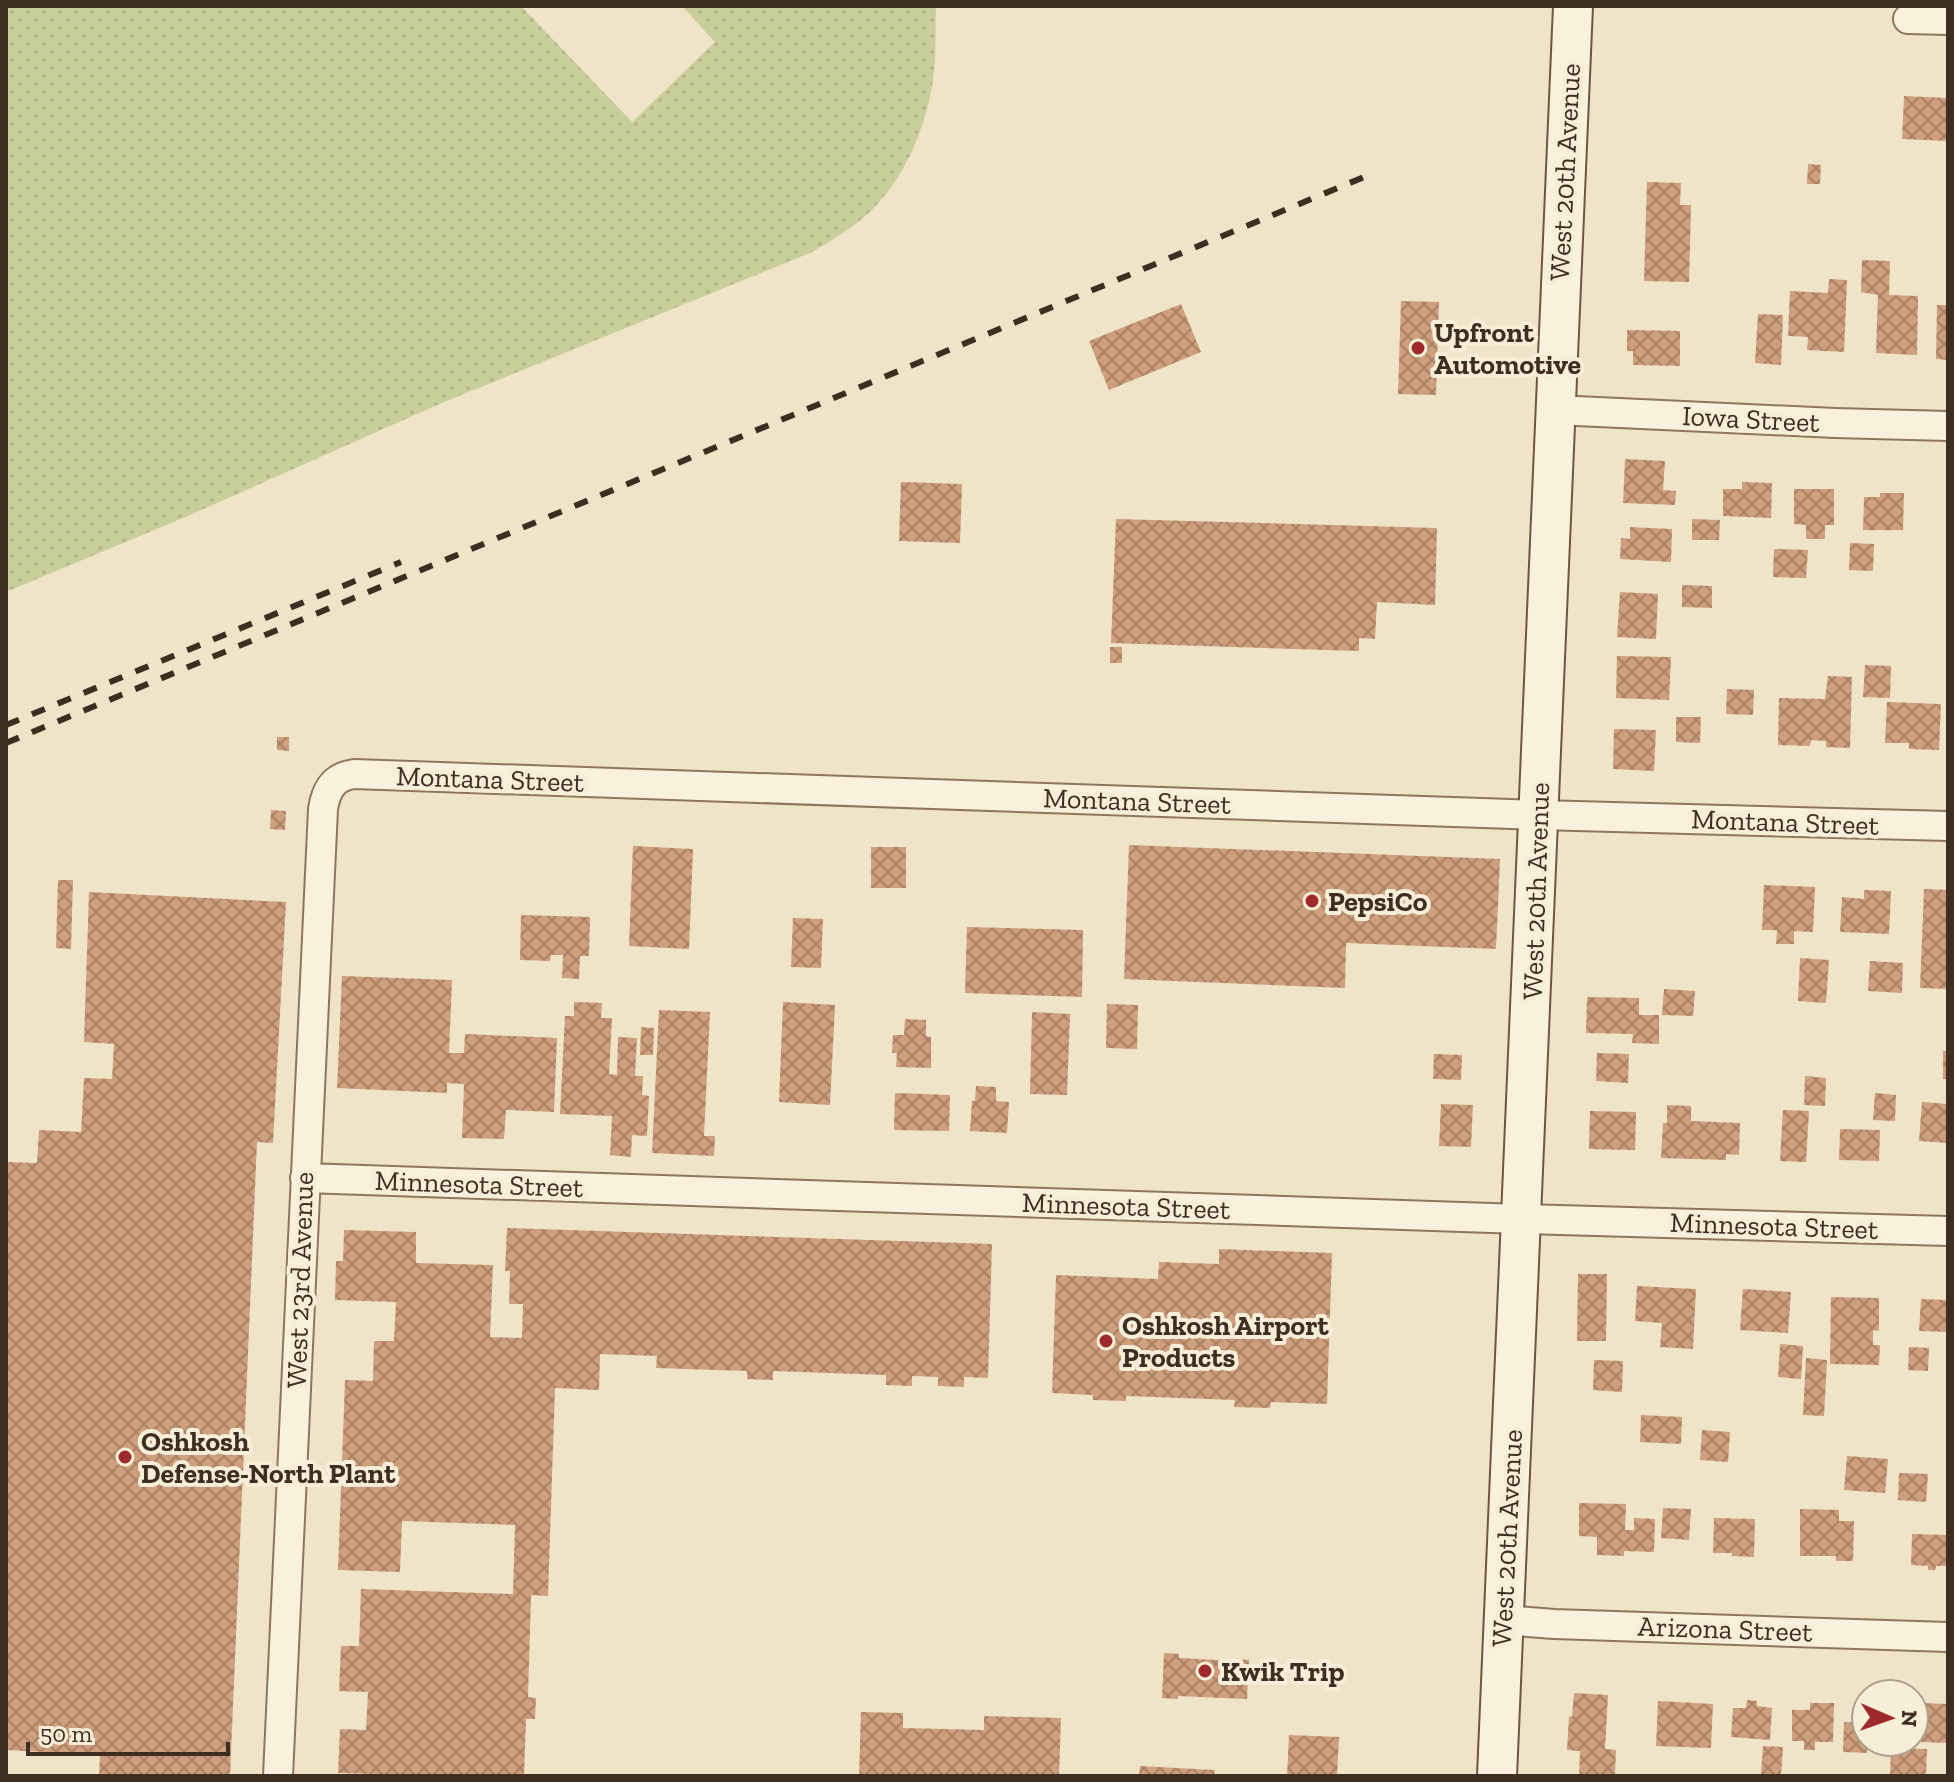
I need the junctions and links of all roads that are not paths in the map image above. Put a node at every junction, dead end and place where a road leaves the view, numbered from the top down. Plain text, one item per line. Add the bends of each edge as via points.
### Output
1 (1573, 6) edge
2 (1908, 19) dead end
3 (1948, 20) edge
4 (1555, 410) junction
5 (1948, 426) edge
6 (330, 786) joint
7 (1539, 815) junction
8 (1948, 826) edge
9 (305, 1178) junction
10 (1521, 1219) junction
11 (1948, 1231) edge
12 (1503, 1620) junction
13 (1948, 1637) edge
14 (278, 1776) edge
15 (1497, 1776) edge

1 - 4 main road, West 20th Avenue
2 - 3 street
4 - 5 street, Iowa Street
4 - 7 main road, West 20th Avenue
6 - 7 street, Montana Street via 354,774
6 - 9 street, West 23rd Avenue via 323,809
7 - 8 street, Montana Street
7 - 10 main road, West 20th Avenue
9 - 10 street, Minnesota Street
9 - 14 street, West 23rd Avenue
10 - 11 street, Minnesota Street
10 - 12 main road, West 20th Avenue
12 - 13 street, Arizona Street
12 - 15 main road, West 20th Avenue

